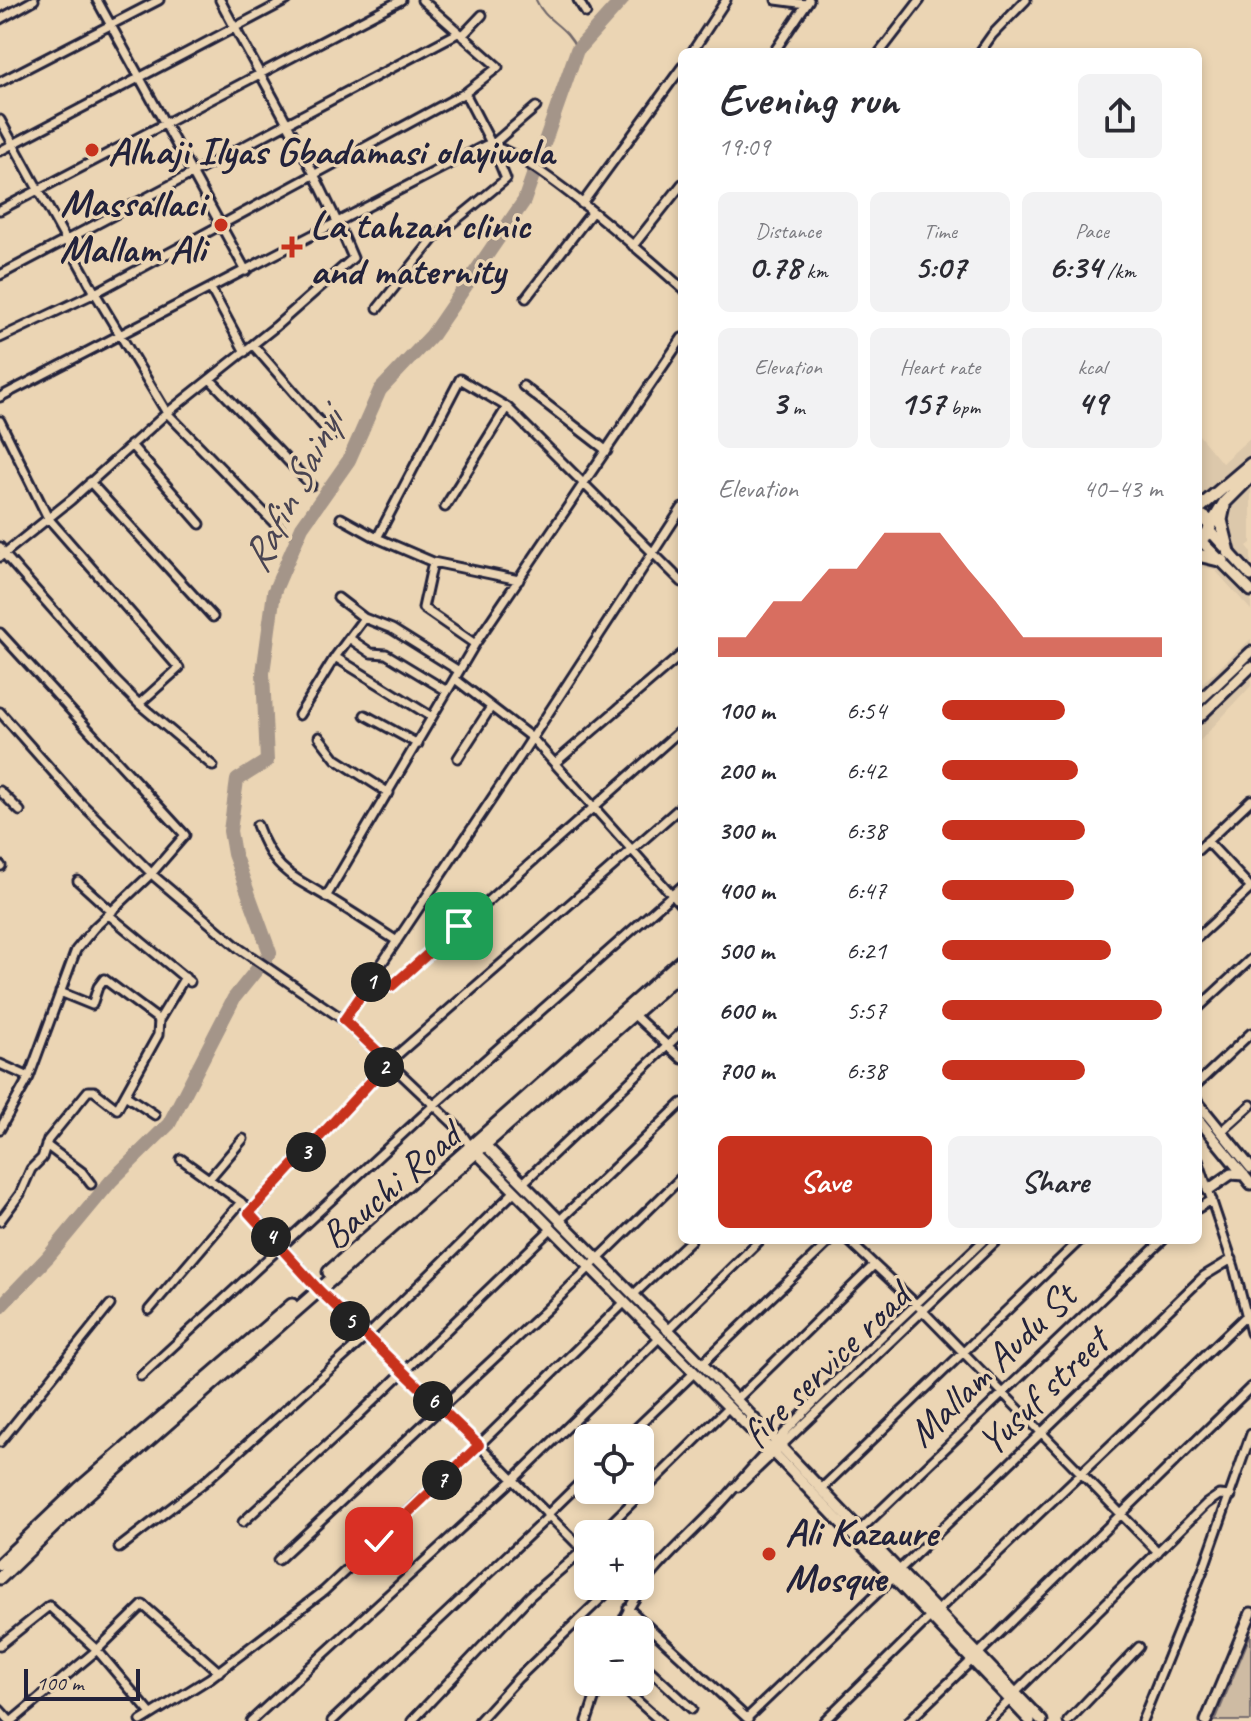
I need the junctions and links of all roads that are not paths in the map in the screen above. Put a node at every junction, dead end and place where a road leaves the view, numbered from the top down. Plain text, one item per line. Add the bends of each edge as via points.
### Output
1 (34, 0) edge
2 (97, 0) edge
3 (159, 0) edge
4 (220, 0) edge
5 (287, 0) edge
6 (401, 0) edge
7 (422, 0) edge
8 (578, 0) edge
9 (726, 0) edge
10 (776, 0) edge
11 (920, 0) edge
12 (1026, 0) edge
13 (807, 2) edge
14 (586, 13) dead end
15 (482, 15) dead end
16 (0, 19) edge
17 (110, 25) junction
18 (235, 28) junction
19 (460, 34) junction
20 (695, 48) edge
21 (777, 48) edge
22 (883, 48) edge
23 (983, 48) edge
24 (678, 72) edge
25 (260, 74) junction
26 (139, 78) junction
27 (0, 82) edge
28 (465, 93) junction
29 (536, 107) dead end
30 (0, 120) edge
31 (287, 123) junction
32 (164, 124) junction
33 (13, 145) junction
34 (492, 145) junction
35 (0, 151) edge
36 (192, 173) junction
37 (313, 174) junction
38 (678, 189) edge
39 (38, 190) junction
40 (582, 204) junction
41 (0, 210) edge
42 (592, 212) junction
43 (338, 222) junction
44 (221, 225) junction
45 (66, 240) junction
46 (633, 246) junction
47 (246, 271) junction
48 (0, 275) edge
49 (678, 285) edge
50 (211, 289) junction
51 (95, 293) junction
52 (526, 298) dead end
53 (378, 308) dead end
54 (122, 335) junction
55 (0, 338) edge
56 (678, 344) edge
57 (253, 345) junction
58 (245, 352) junction
59 (210, 379) junction
60 (523, 386) dead end
61 (0, 397) edge
62 (507, 407) junction
63 (167, 413) junction
64 (0, 421) edge
65 (332, 436) dead end
66 (131, 445) junction
67 (607, 451) junction
68 (1251, 464) edge
69 (1251, 476) edge
70 (90, 482) junction
71 (586, 483) junction
72 (311, 485) dead end
73 (1225, 502) junction
74 (445, 507) dead end
75 (1202, 508) edge
76 (678, 514) edge
77 (1202, 515) edge
78 (48, 518) junction
79 (341, 518) dead end
80 (200, 524) dead end
81 (280, 529) dead end
82 (1210, 529) junction
83 (1202, 537) edge
84 (377, 538) junction
85 (1202, 542) edge
86 (1, 552) edge
87 (653, 552) junction
88 (1202, 555) edge
89 (1226, 556) junction
90 (433, 562) junction
91 (678, 575) edge
92 (1251, 576) edge
93 (519, 580) junction
94 (1251, 591) edge
95 (338, 598) dead end
96 (213, 617) dead end
97 (364, 618) junction
98 (0, 633) edge
99 (349, 638) junction
100 (475, 644) junction
101 (1251, 652) edge
102 (335, 657) junction
103 (678, 657) edge
104 (1251, 667) edge
105 (457, 675) junction
106 (447, 691) junction
107 (1202, 698) edge
108 (139, 704) junction
109 (491, 707) junction
110 (0, 712) edge
111 (1202, 714) edge
112 (299, 715) dead end
113 (365, 715) dead end
114 (432, 717) junction
115 (678, 732) edge
116 (319, 737) dead end
117 (532, 738) junction
118 (418, 744) junction
119 (458, 758) dead end
120 (555, 763) junction
121 (213, 766) dead end
122 (0, 791) edge
123 (389, 793) junction
124 (1251, 800) edge
125 (594, 806) junction
126 (678, 810) edge
127 (20, 811) dead end
128 (257, 825) dead end
129 (1207, 841) junction
130 (1202, 846) edge
131 (633, 850) junction
132 (152, 873) junction
133 (78, 881) dead end
134 (1251, 888) edge
135 (678, 889) edge
136 (671, 895) junction
137 (326, 897) junction
138 (678, 902) edge
139 (111, 913) junction
140 (1202, 933) edge
141 (397, 941) junction
142 (1251, 959) edge
143 (678, 964) edge
144 (678, 976) edge
145 (373, 978) junction
146 (60, 992) junction
147 (1202, 1004) edge
148 (633, 1014) junction
149 (159, 1020) junction
150 (344, 1020) junction
151 (1251, 1033) edge
152 (678, 1036) edge
153 (667, 1046) junction
154 (678, 1056) edge
155 (389, 1062) junction
156 (0, 1064) edge
157 (29, 1077) junction
158 (1202, 1079) edge
159 (125, 1095) junction
160 (434, 1105) junction
161 (1251, 1105) edge
162 (678, 1107) edge
163 (1202, 1108) edge
164 (155, 1115) dead end
165 (1202, 1123) edge
166 (0, 1129) edge
167 (1221, 1132) junction
168 (243, 1139) dead end
169 (46, 1145) junction
170 (477, 1145) junction
171 (181, 1159) dead end
172 (1202, 1172) edge
173 (1247, 1172) edge
174 (209, 1179) junction
175 (678, 1181) edge
176 (523, 1183) junction
177 (91, 1184) dead end
178 (1251, 1184) edge
179 (515, 1191) junction
180 (1210, 1195) junction
181 (241, 1202) junction
182 (1202, 1204) edge
183 (249, 1213) junction
184 (561, 1219) junction
185 (0, 1221) edge
186 (552, 1228) junction
187 (687, 1244) edge
188 (756, 1244) edge
189 (827, 1244) edge
190 (852, 1244) edge
191 (980, 1244) edge
192 (993, 1244) edge
193 (1076, 1244) edge
194 (1159, 1244) edge
195 (281, 1247) junction
196 (597, 1258) junction
197 (1232, 1259) junction
198 (874, 1265) junction
199 (588, 1266) junction
200 (317, 1288) junction
201 (633, 1295) junction
202 (624, 1303) junction
203 (110, 1305) dead end
204 (917, 1305) junction
205 (149, 1310) dead end
206 (923, 1311) junction
207 (1247, 1315) junction
208 (1251, 1333) edge
209 (663, 1334) junction
210 (366, 1337) junction
211 (964, 1353) junction
212 (702, 1364) junction
213 (402, 1372) junction
214 (694, 1373) junction
215 (141, 1376) dead end
216 (1251, 1387) edge
217 (1004, 1394) junction
218 (736, 1400) junction
219 (728, 1408) junction
220 (441, 1409) junction
221 (641, 1424) edge
222 (1042, 1433) junction
223 (1251, 1434) edge
224 (0, 1442) edge
225 (479, 1445) junction
226 (775, 1448) junction
227 (1081, 1473) junction
228 (513, 1480) junction
229 (574, 1489) edge
230 (821, 1489) junction
231 (1231, 1496) junction
232 (1120, 1513) junction
233 (547, 1516) junction
234 (614, 1520) edge
235 (243, 1522) dead end
236 (860, 1530) junction
237 (574, 1540) edge
238 (119, 1548) dead end
239 (1158, 1552) junction
240 (278, 1560) dead end
241 (574, 1560) edge
242 (0, 1564) edge
243 (654, 1571) edge
244 (896, 1574) junction
245 (0, 1578) edge
246 (599, 1600) edge
247 (632, 1600) edge
248 (628, 1608) junction
249 (1251, 1613) edge
250 (934, 1614) junction
251 (625, 1616) edge
252 (0, 1645) edge
253 (1139, 1647) dead end
254 (97, 1650) junction
255 (975, 1657) junction
256 (219, 1672) junction
257 (654, 1674) edge
258 (595, 1696) edge
259 (632, 1696) edge
260 (1013, 1697) junction
261 (692, 1709) dead end
262 (0, 1710) edge
263 (151, 1714) junction
264 (749, 1720) edge
265 (11, 1721) edge
266 (141, 1721) edge
267 (251, 1721) edge
268 (332, 1721) edge
269 (412, 1721) edge
270 (479, 1721) edge
271 (587, 1721) edge
272 (660, 1721) edge
273 (824, 1721) edge
274 (909, 1721) edge
275 (988, 1721) edge
276 (1030, 1721) edge
277 (1042, 1721) edge
278 (1068, 1721) edge
279 (1142, 1721) edge
280 (1206, 1721) edge

1 - 16 street
2 - 17 street
3 - 17 street
4 - 18 street
5 - 18 street
6 - 25 street
7 - 19 street
8 - 14 street
9 - 20 street
10 - 13 street
11 - 22 street
12 - 23 street
13 - 21 street
15 - 19 street
17 - 26 street
17 - 27 street
18 - 25 street
18 - 26 street
19 - 28 street via 498,67
19 - 31 street
24 - 40 street
25 - 31 street
25 - 32 street
26 - 32 street
26 - 33 street
28 - 34 street
28 - 37 street
29 - 34 street
30 - 33 street
31 - 36 street
31 - 37 street
32 - 36 street
32 - 39 street
33 - 35 street
33 - 39 street
34 - 40 street via 552,179
34 - 43 street
34 - 53 street via 506,179 434,238
36 - 44 street
36 - 45 street
37 - 43 street
37 - 44 street
38 - 46 street
39 - 41 street
39 - 45 street
40 - 42 street
42 - 46 street
42 - 52 street
43 - 47 street
43 - 57 street via 353,258
44 - 47 street
44 - 51 street
45 - 48 street
45 - 51 street
46 - 49 street
47 - 50 street
50 - 54 street
50 - 58 street
51 - 54 street
51 - 55 street
54 - 61 street
54 - 63 street
56 - 67 street
57 - 58 street
57 - 65 street
58 - 59 street
59 - 63 street
59 - 72 street
60 - 67 street
62 - 71 street
62 - 74 street
62 - 84 street via 460,379
63 - 66 street
63 - 81 street
64 - 78 street
66 - 70 street
66 - 80 street
67 - 71 street
68 - 75 highway
69 - 73 highway
70 - 78 street
70 - 96 street
71 - 87 street
71 - 93 street
73 - 82 highway
73 - 89 highway via 1221,520
76 - 87 street
77 - 82 highway
78 - 86 street
78 - 108 street via 179,668
79 - 84 street
82 - 83 highway
82 - 89 main road
84 - 90 street
85 - 89 main road
86 - 108 street
87 - 91 street
87 - 117 street
88 - 89 highway
89 - 92 main road
89 - 94 main road
90 - 93 street
90 - 100 street via 423,608
93 - 100 street
95 - 97 street
97 - 99 street
97 - 105 street via 392,629
98 - 132 street via 185,835
99 - 102 street
99 - 106 street
100 - 105 street
101 - 107 main road
102 - 112 street
102 - 114 street
103 - 120 street
104 - 111 main road
105 - 106 street
105 - 109 street
106 - 114 street
108 - 121 street
109 - 117 street
109 - 119 street
110 - 132 street
113 - 118 street
114 - 118 street
115 - 125 street
116 - 123 street via 336,759
117 - 120 street
117 - 141 street
118 - 123 street
120 - 125 street
122 - 127 street
123 - 137 street
124 - 129 street
125 - 131 street
125 - 145 street via 392,986
126 - 131 street
128 - 137 street via 263,843 287,873
129 - 130 street
129 - 134 street
131 - 136 street
131 - 155 street
132 - 139 street
132 - 150 street via 240,949
133 - 139 street
134 - 140 street
135 - 136 street
136 - 138 street
136 - 160 street
137 - 141 street
139 - 146 street via 76,950
139 - 149 street via 187,980
141 - 145 street
142 - 147 street
143 - 170 highway, Bauchi Road
144 - 148 highway, Bauchi Road
145 - 150 street
146 - 149 street via 92,1005 104,979
146 - 157 street
148 - 153 street
148 - 170 highway, Bauchi Road
149 - 159 street via 158,1035
150 - 155 street
151 - 158 street
152 - 153 street
153 - 154 street
153 - 176 street
155 - 160 street
155 - 183 street
156 - 157 street
157 - 166 street
159 - 164 street
159 - 169 street via 114,1109 90,1089
160 - 170 street
160 - 195 street
161 - 167 street
162 - 184 street
163 - 167 main road
165 - 173 main road
167 - 173 main road
168 - 174 street
169 - 177 street
169 - 185 street
170 - 176 main road
170 - 179 main road
170 - 200 highway, Bauchi Road
171 - 174 street
172 - 180 street
173 - 178 main road
173 - 180 main road via 1231,1174
174 - 181 street
175 - 196 street
176 - 184 main road
179 - 186 main road
179 - 210 street
180 - 182 street
180 - 197 street
181 - 183 street
181 - 205 street
183 - 195 street
184 - 196 main road
186 - 199 main road
186 - 213 street
187 - 201 street
188 - 209 street
189 - 212 street
190 - 198 street
191 - 204 street
192 - 206 street, fire service road
193 - 211 street
194 - 217 street, Mallam Audu St
195 - 200 street
195 - 215 street
196 - 199 street
196 - 201 main road
197 - 207 street
197 - 222 street, Yusuf street via 1204,1276
198 - 204 street
198 - 218 street
199 - 202 main road
199 - 220 street
200 - 210 street
200 - 242 highway, Bauchi Road via 79,1489
200 - 245 highway, Bauchi Road
201 - 209 main road
202 - 209 main road
202 - 225 street
203 - 224 street
204 - 206 street
204 - 226 street
206 - 211 street
206 - 226 street, fire service road
207 - 208 street
207 - 227 street
209 - 212 main road
209 - 214 main road
209 - 228 street
210 - 213 street
210 - 238 street via 207,1480
211 - 217 street
211 - 230 street
212 - 218 main road
213 - 220 street
213 - 235 street
214 - 219 main road
214 - 221 street
216 - 232 street
217 - 222 street
217 - 236 street, Mallam Audu St
218 - 226 main road
219 - 226 main road
219 - 234 street
220 - 225 street
220 - 240 street
222 - 227 street
222 - 244 street, Yusuf street
223 - 231 street
225 - 228 street
225 - 256 street via 324,1591
226 - 230 main road
226 - 243 street, fire service road
226 - 244 main road
227 - 232 street
227 - 250 street
228 - 233 street
228 - 267 street
229 - 233 street
230 - 236 main road
231 - 239 street via 1213,1498
231 - 279 street
232 - 239 street
232 - 255 street
233 - 237 street
233 - 268 street
236 - 244 main road
239 - 260 street
241 - 269 street via 530,1596
244 - 250 main road
244 - 264 street, Yusuf street
246 - 270 street
247 - 248 street, fire service road
248 - 251 street, fire service road
248 - 264 street
249 - 280 main road
250 - 255 main road
250 - 273 street
252 - 254 street via 49,1606
253 - 278 street
254 - 256 street via 143,1605
254 - 263 street
254 - 265 street
255 - 260 main road
255 - 274 street
256 - 263 street
257 - 261 street
258 - 271 street
259 - 272 street
260 - 275 street
260 - 276 main road
260 - 277 main road
262 - 265 street
263 - 266 street

